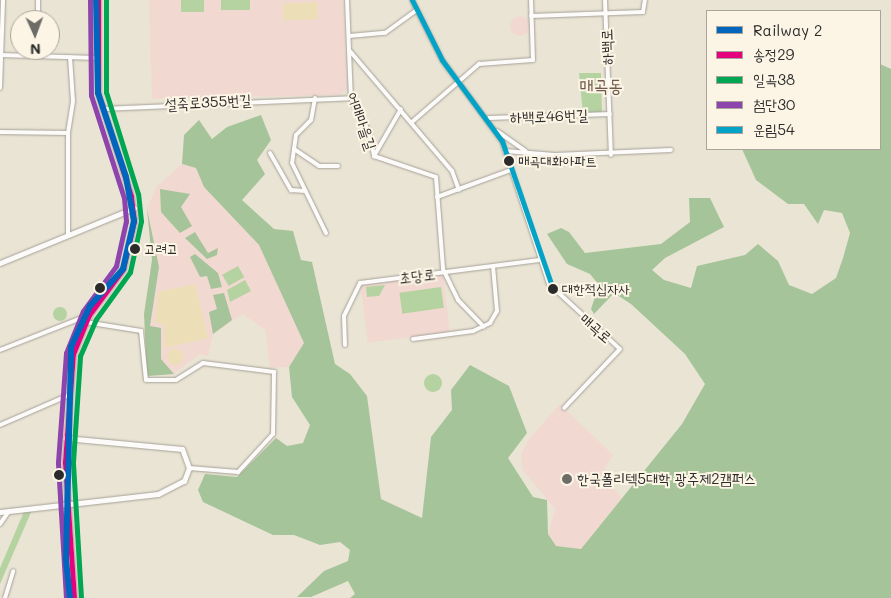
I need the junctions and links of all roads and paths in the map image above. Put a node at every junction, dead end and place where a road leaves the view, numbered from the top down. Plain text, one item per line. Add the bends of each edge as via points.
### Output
1 (2, 0) edge
2 (98, 0) edge
3 (347, 0) edge
4 (412, 0) edge
5 (531, 0) edge
6 (605, 0) edge
7 (645, 0) edge
8 (417, 10) junction
9 (606, 13) junction
10 (531, 16) junction
11 (349, 36) junction
12 (349, 50) junction
13 (0, 55) edge
14 (60, 57) edge
15 (70, 57) junction
16 (97, 58) junction
17 (458, 82) junction
18 (0, 88) edge
19 (314, 98) junction
20 (350, 98) junction
21 (102, 109) junction
22 (400, 109) junction
23 (610, 114) junction
24 (489, 118) junction
25 (412, 122) junction
26 (498, 131) junction
27 (0, 132) edge
28 (68, 134) junction
29 (294, 149) junction
30 (671, 150) dead end
31 (505, 151) junction
32 (526, 151) junction
33 (270, 153) dead end
34 (611, 155) junction
35 (374, 156) junction
36 (338, 166) dead end
37 (511, 170) junction
38 (459, 190) junction
39 (305, 191) junction
40 (438, 197) junction
41 (134, 208) junction
42 (68, 234) junction
43 (326, 234) dead end
44 (540, 260) junction
45 (0, 263) edge
46 (493, 266) junction
47 (444, 272) junction
48 (88, 315) junction
49 (85, 322) junction
50 (484, 327) junction
51 (413, 339) dead end
52 (345, 345) dead end
53 (0, 350) edge
54 (69, 395) junction
55 (564, 408) dead end
56 (0, 425) edge
57 (66, 438) junction
58 (189, 468) junction
59 (68, 504) junction
60 (9, 511) junction
61 (0, 512) edge
62 (0, 524) edge
63 (13, 571) dead end
64 (5, 598) edge
65 (74, 598) edge

1 - 13 street
2 - 16 main road
3 - 11 street, 어매마을길
4 - 8 street, 매곡로
5 - 10 street
6 - 9 street, 하백로
7 - 9 street via 644,11
8 - 11 street via 385,33
8 - 17 street, 매곡로
9 - 10 street
9 - 23 street, 하백로
10 - 17 street via 532,60 479,64
11 - 12 street, 어매마을길
12 - 20 street, 어매마을길
12 - 22 street
13 - 18 street
14 - 15 street
15 - 16 street
15 - 28 street via 74,101
16 - 21 main road
17 - 24 street, 매곡로
17 - 25 street
19 - 20 street, 설죽로355번길
19 - 21 street, 설죽로355번길
19 - 29 street via 312,120 296,135
20 - 35 street, 어매마을길 via 369,132
21 - 41 main road
22 - 25 street
22 - 35 street
23 - 24 street, 하백로46번길
23 - 34 street, 하백로
24 - 26 street, 매곡로
25 - 38 street via 452,171
26 - 31 street, 매곡로
26 - 32 street, 매곡로
27 - 28 street
28 - 42 street
29 - 36 street via 319,166
29 - 39 street via 292,163
30 - 34 street
31 - 32 street
31 - 37 street, 매곡로
32 - 34 street
33 - 39 street via 291,190
35 - 40 street, 어매마을길 via 436,177
37 - 38 street
37 - 44 street, 매곡로
38 - 40 street
39 - 43 street
40 - 47 street
41 - 42 main road
41 - 48 main road via 127,258
42 - 45 main road
44 - 46 street, 초당로
44 - 55 street, 매곡로 via 553,289 620,349
46 - 47 street, 초당로
46 - 50 street via 497,312
47 - 50 street via 461,304
47 - 52 street, 초당로 via 360,283 344,316
48 - 49 main road
48 - 53 street
49 - 54 main road via 73,354
49 - 58 street via 141,331 146,380 176,380 203,363 274,372 274,434 238,472
50 - 51 street
54 - 56 street
54 - 57 main road
57 - 58 main road via 182,449
57 - 59 main road
58 - 59 main road via 184,481 158,494
59 - 60 main road
59 - 65 main road
60 - 61 main road
60 - 62 street
63 - 64 street

